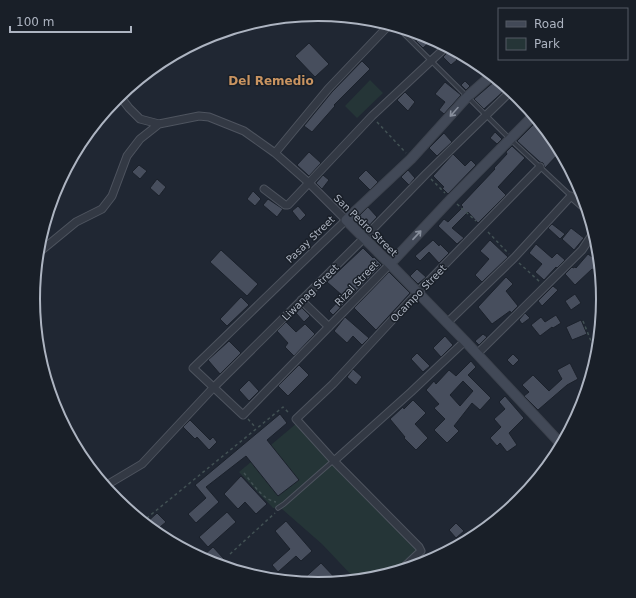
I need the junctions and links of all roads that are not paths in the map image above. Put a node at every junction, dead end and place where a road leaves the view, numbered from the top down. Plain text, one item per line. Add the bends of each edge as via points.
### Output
1 (385, 29) edge
2 (405, 35) edge
3 (442, 50) edge
4 (430, 61) junction
5 (488, 79) edge
6 (507, 95) edge
7 (467, 97) junction
8 (123, 100) edge
9 (486, 115) junction
10 (530, 119) edge
11 (159, 124) junction
12 (510, 139) junction
13 (275, 153) junction
14 (541, 167) junction
15 (309, 183) junction
16 (264, 189) dead end
17 (571, 196) junction
18 (578, 202) edge
19 (346, 220) junction
20 (363, 239) junction
21 (590, 239) edge
22 (45, 248) edge
23 (390, 264) junction
24 (418, 292) junction
25 (301, 300) junction
26 (447, 323) junction
27 (329, 327) junction
28 (465, 341) junction
29 (477, 354) junction
30 (213, 388) junction
31 (558, 440) edge
32 (334, 461) junction
33 (110, 483) edge
34 (278, 508) road end
35 (411, 561) edge

1 - 13 street via 328,89
2 - 4 lane
3 - 4 street
4 - 7 lane
4 - 15 street via 372,116
5 - 7 main road, Pasay Street
6 - 9 street, Liwanag Street
7 - 9 lane
7 -> 19 main road, Pasay Street via 411,159
8 - 11 street, San Pedro Street via 140,119
9 - 12 lane
9 - 20 street, Liwanag Street
10 - 12 main road, Rizal Street
11 - 13 street, San Pedro Street via 186,117 209,117 244,131
11 - 22 street via 140,139 127,156 112,196 102,209 76,222
12 - 14 lane
23 -> 12 main road, Rizal Street
13 - 15 street, San Pedro Street
14 - 17 lane
14 - 24 street, Ocampo Street
15 - 16 street via 288,205
15 - 19 street, San Pedro Street
17 - 18 street
17 - 26 street via 514,258
19 - 20 main road, San Pedro Street
19 - 30 street, Pasay Street via 193,368
20 - 23 main road, San Pedro Street
20 - 25 street, Liwanag Street
21 - 29 street via 582,250
23 - 24 main road, San Pedro Street
23 - 27 street, Rizal Street
24 - 26 main road, San Pedro Street
24 - 32 street, Ocampo Street via 296,419
25 - 27 street
25 - 30 street, Liwanag Street
26 - 28 main road, San Pedro Street
27 - 30 street, Rizal Street via 243,415
28 - 29 main road, San Pedro Street
28 - 32 street
29 - 31 main road, San Pedro Street
30 - 33 street, Liwanag Street via 142,464
32 - 34 lane
32 - 35 street via 419,547 421,551

